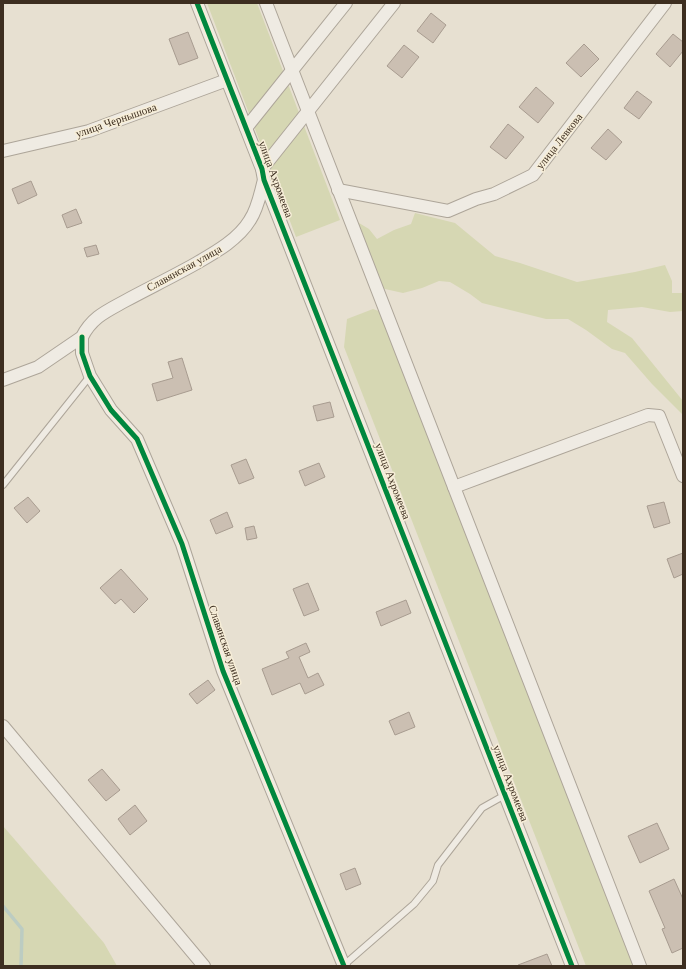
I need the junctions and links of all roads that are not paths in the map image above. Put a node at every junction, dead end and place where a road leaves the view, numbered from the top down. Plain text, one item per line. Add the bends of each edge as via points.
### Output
1 (197, 3) edge
2 (266, 3) edge
3 (346, 3) edge
4 (394, 3) edge
5 (666, 3) edge
6 (292, 71) junction
7 (227, 80) junction
8 (308, 111) junction
9 (246, 128) junction
10 (3, 151) edge
11 (263, 175) junction
12 (338, 190) junction
13 (82, 337) junction
14 (90, 376) junction
15 (3, 380) edge
16 (683, 476) edge
17 (3, 485) edge
18 (454, 487) junction
19 (3, 726) edge
20 (505, 795) junction
21 (204, 966) edge
22 (344, 966) edge
23 (572, 966) edge
24 (640, 966) edge

1 - 7 street, улица Ахромеева
2 - 6 street
3 - 6 street
4 - 8 street
5 - 12 street, улица Левкова via 533,175 494,194 448,211
6 - 8 street
6 - 9 street
7 - 9 street, улица Ахромеева
7 - 10 street, улица Чернышова via 89,131
8 - 11 street
8 - 12 street
9 - 11 street, улица Ахромеева
11 - 13 street, Славянская улица via 258,203 250,221 230,242 214,254 99,315
11 - 20 street, улица Ахромеева
12 - 18 street
13 - 14 street, Славянская улица via 82,353
13 - 15 street, Славянская улица via 38,367
14 - 17 lane
14 - 22 street, Славянская улица via 111,410 137,440 182,544 223,671
16 - 18 street via 659,416 648,415
18 - 24 street
19 - 21 street
20 - 22 lane via 482,808 438,865 433,881 414,904
20 - 23 street, улица Ахромеева

